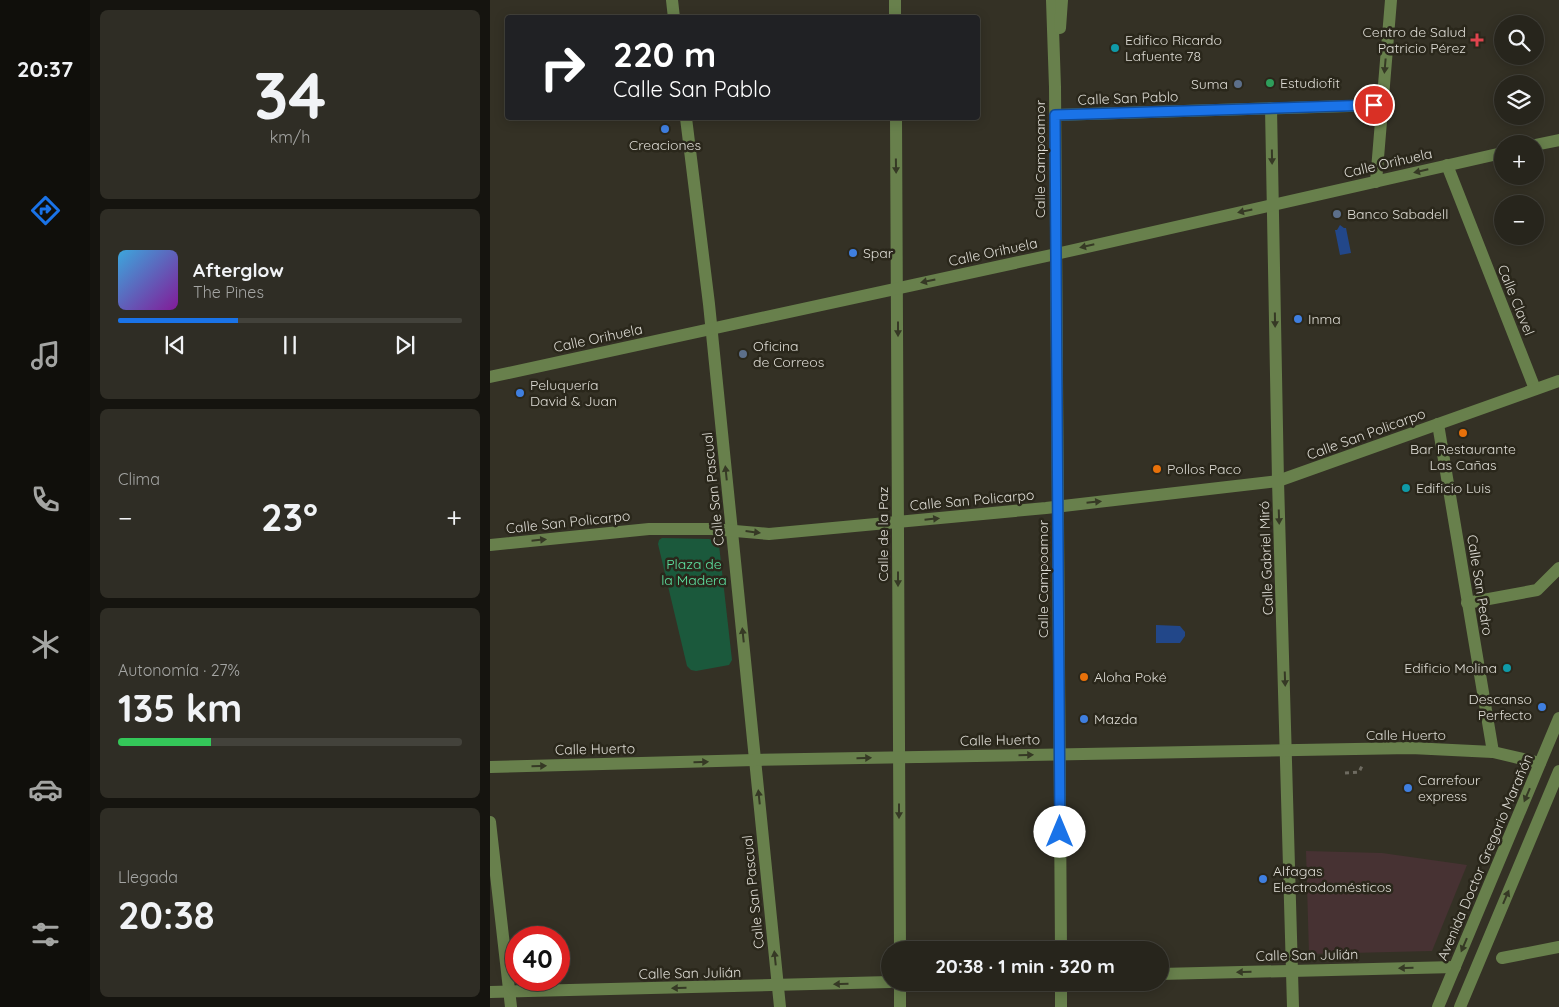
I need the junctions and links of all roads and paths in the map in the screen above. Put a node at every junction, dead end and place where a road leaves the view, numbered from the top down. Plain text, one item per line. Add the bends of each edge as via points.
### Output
1 (672, 0) edge
2 (895, 0) edge
3 (1052, 0) edge
4 (1062, 0) edge
5 (1391, 0) edge
6 (674, 15) edge
7 (895, 15) edge
8 (1055, 87) junction
9 (1382, 105) junction
10 (1271, 108) junction
11 (1055, 115) junction
12 (686, 120) edge
13 (896, 120) edge
14 (1559, 140) edge
15 (1544, 143) edge
16 (1494, 155) edge
17 (1447, 165) junction
18 (1376, 182) junction
19 (1273, 205) junction
20 (1056, 254) junction
21 (898, 288) junction
22 (712, 328) junction
23 (490, 377) edge
24 (1559, 381) edge
25 (1535, 389) junction
26 (1438, 424) junction
27 (1278, 481) junction
28 (1057, 506) junction
29 (898, 522) junction
30 (732, 530) junction
31 (490, 545) edge
32 (1559, 568) edge
33 (1467, 603) junction
34 (1559, 718) edge
35 (1287, 750) junction
36 (1493, 752) junction
37 (1059, 754) junction
38 (899, 757) junction
39 (755, 760) junction
40 (1540, 763) junction
41 (490, 767) edge
42 (1559, 771) edge
43 (490, 822) edge
44 (900, 941) edge
45 (1060, 941) edge
46 (1559, 947) edge
47 (1502, 958) dead end
48 (1455, 967) junction
49 (1292, 971) junction
50 (1169, 974) edge
51 (881, 982) edge
52 (778, 986) junction
53 (900, 991) edge
54 (1061, 991) edge
55 (490, 992) edge
56 (510, 992) junction
57 (511, 1007) edge
58 (780, 1007) edge
59 (900, 1007) edge
60 (1061, 1007) edge
61 (1293, 1007) edge
62 (1438, 1007) edge
63 (1460, 1007) edge

1 - 6 street
2 - 7 street
3 - 8 street, Calle Campoamor
4 - 8 street, Calle Campoamor
5 -> 9 street
8 - 11 street, Calle Campoamor
9 - 10 street, Calle San Pablo
9 - 18 street
10 - 11 street, Calle San Pablo
10 -> 19 street, Calle Gabriel Miró
11 - 20 street, Calle Campoamor
12 - 22 street, Calle San Pascual
13 -> 21 street, Calle de la Paz
14 - 15 street
16 - 17 street, Calle Orihuela
17 -> 18 street, Calle Orihuela
17 - 25 street, Calle Clavel
18 - 19 street, Calle Orihuela
19 -> 20 street, Calle Orihuela
19 -> 27 street, Calle Gabriel Miró
20 -> 21 street, Calle Orihuela
20 - 28 street, Calle Campoamor
21 - 22 street, Calle Orihuela
21 -> 29 street, Calle de la Paz
22 - 23 street, Calle Orihuela
30 -> 22 street, Calle San Pascual
24 - 25 street, Calle San Policarpo
25 - 26 street, Calle San Policarpo
26 - 27 street, Calle San Policarpo
26 - 33 street, Calle San Pedro
28 -> 27 street, Calle San Policarpo
27 -> 35 street, Calle Gabriel Miró
29 -> 28 street, Calle San Policarpo
28 - 37 street, Calle Campoamor
30 -> 29 street, Calle San Policarpo via 769,534
29 -> 38 street, Calle de la Paz
31 -> 30 street, Calle San Policarpo via 649,529
39 -> 30 street, Calle San Pascual
32 - 33 street via 1536,590
33 - 36 street, Calle San Pedro
34 - 40 street, Avenida Doctor Gregorio Marañón
35 - 36 street, Calle Huerto via 1411,748
35 - 37 street, Calle Huerto
35 - 49 street, Calle Gabriel Miró
36 - 40 street, Calle Huerto
38 -> 37 street, Calle Huerto
37 - 45 street, Calle Campoamor
39 -> 38 street, Calle Huerto
38 -> 44 street, Calle de la Paz
41 -> 39 street, Calle Huerto
52 -> 39 street, Calle San Pascual
40 -> 48 street, Avenida Doctor Gregorio Marañón
63 -> 42 street
43 - 56 street
46 - 47 street
48 -> 49 street, Calle San Julián
48 - 62 street, Avenida Doctor Gregorio Marañón
49 -> 50 street, Calle San Julián
49 - 61 street, Calle Gabriel Miró
51 -> 52 street, Calle San Julián
52 -> 56 street, Calle San Julián
52 - 58 street, Calle San Pascual
53 - 59 street
54 - 60 street
55 - 56 street, Calle San Julián
56 - 57 street

